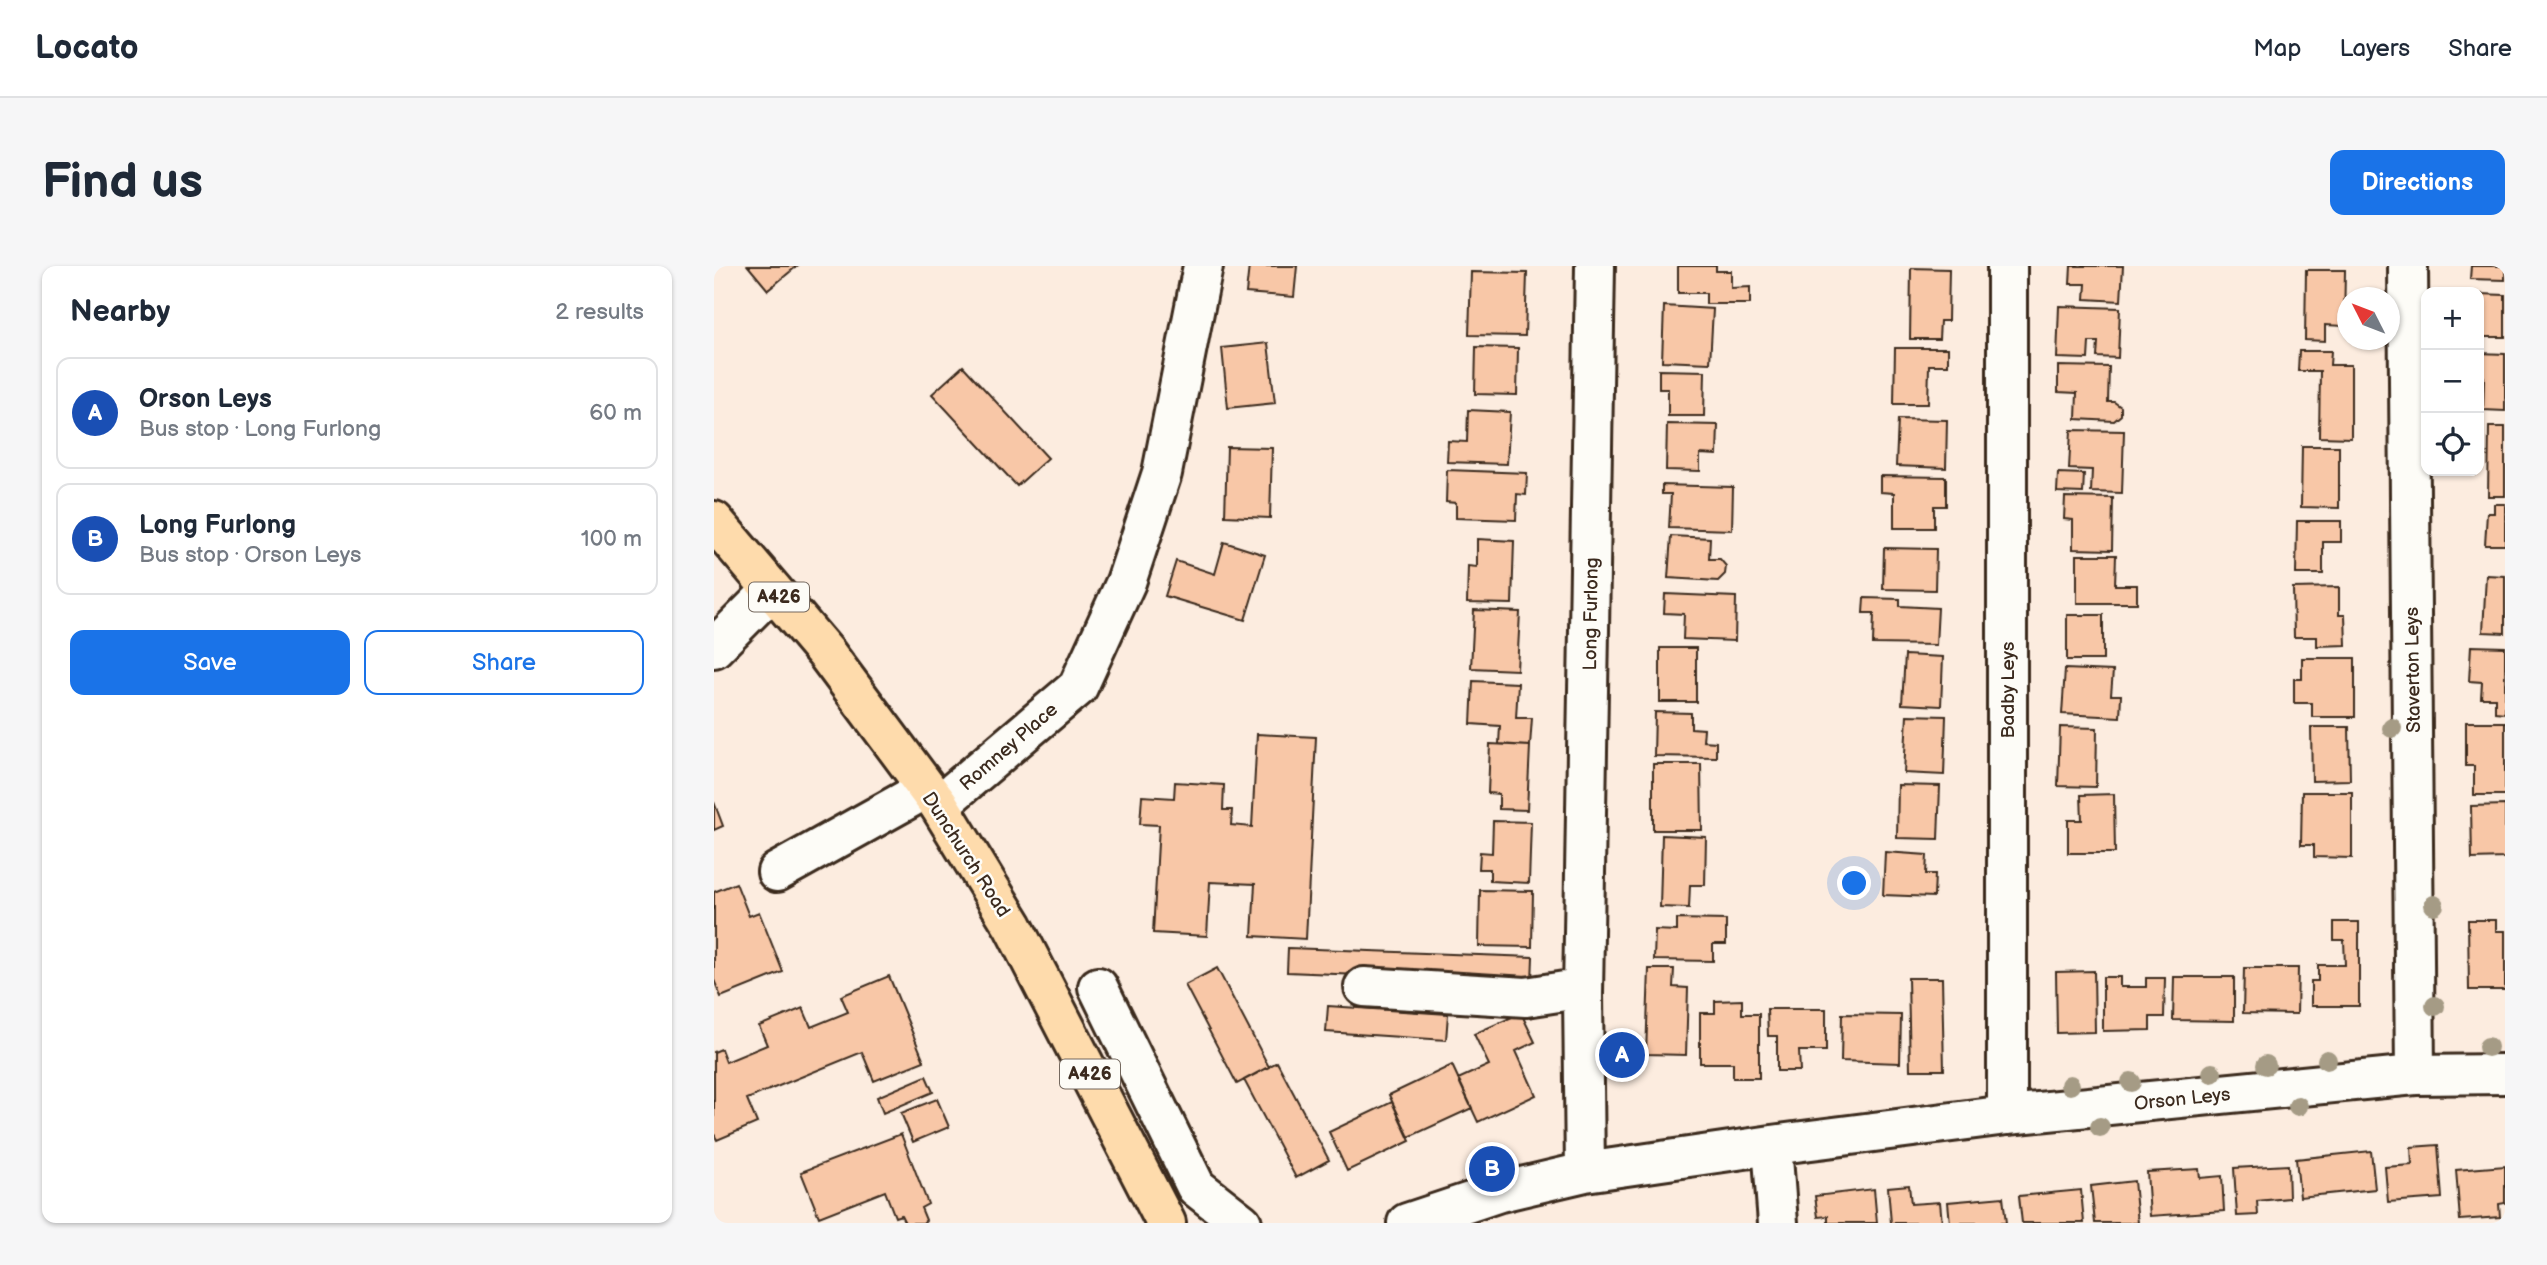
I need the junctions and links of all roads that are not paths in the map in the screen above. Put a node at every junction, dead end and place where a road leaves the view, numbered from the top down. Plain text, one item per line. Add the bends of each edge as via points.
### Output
1 (1203, 266) edge
2 (1595, 266) edge
3 (2007, 266) edge
4 (2408, 266) edge
5 (714, 521) edge
6 (772, 590) junction
7 (714, 648) edge
8 (933, 797) junction
9 (777, 872) dead end
10 (1098, 987) dead end
11 (1364, 987) dead end
12 (1583, 994) junction
13 (2505, 1074) edge
14 (2415, 1075) junction
15 (2007, 1115) junction
16 (1772, 1145) junction
17 (1585, 1172) junction
18 (1166, 1223) edge
19 (1242, 1223) edge
20 (1407, 1223) edge
21 (1778, 1223) edge

1 - 8 street, Romney Place via 1162,473 1126,582 1078,687
2 - 12 street, Long Furlong
3 - 15 street, Badby Leys
4 - 14 street, Staverton Leys
5 - 6 highway, Dunchurch Road / A426
6 - 7 street
6 - 8 highway, Dunchurch Road / A426 via 826,653
8 - 9 street, Romney Place
8 - 18 highway, Dunchurch Road / A426 via 1013,926
10 - 19 street via 1196,1187
11 - 12 street via 1526,997
12 - 17 street, Long Furlong
13 - 14 street, Orson Leys
14 - 15 street, Orson Leys
15 - 16 street, Orson Leys
16 - 17 street, Orson Leys
16 - 21 street
17 - 20 street, Orson Leys via 1500,1192

